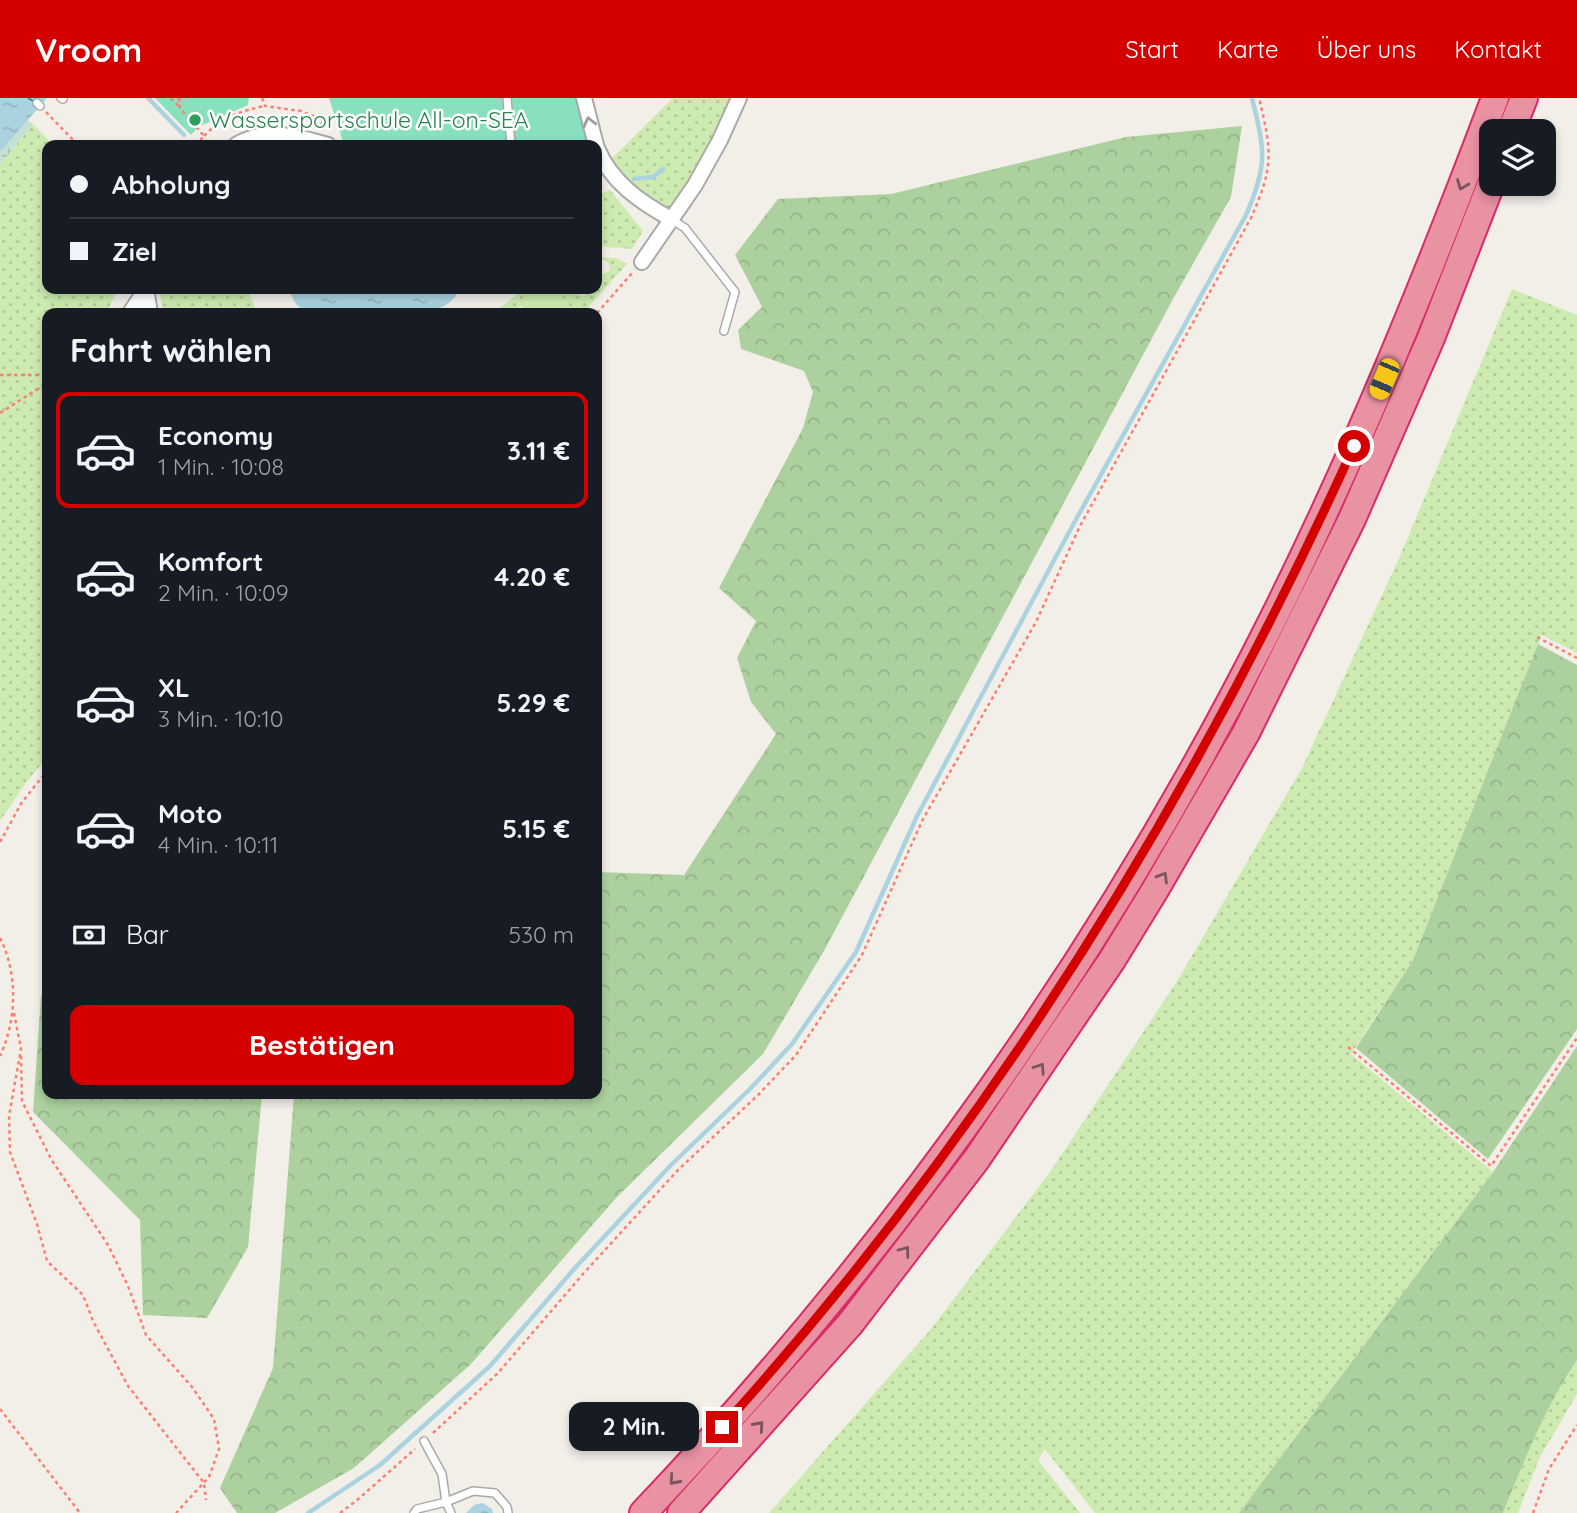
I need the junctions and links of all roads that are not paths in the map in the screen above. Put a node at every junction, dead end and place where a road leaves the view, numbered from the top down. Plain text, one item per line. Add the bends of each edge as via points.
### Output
1 (507, 98) edge
2 (584, 98) edge
3 (739, 98) edge
4 (1495, 98) edge
5 (1524, 98) edge
6 (1516, 119) edge
7 (246, 140) edge
8 (311, 140) edge
9 (511, 140) edge
10 (595, 140) edge
11 (602, 159) edge
12 (1486, 196) edge
13 (671, 219) junction
14 (642, 262) road end
15 (724, 331) dead end
16 (424, 1441) road end
17 (446, 1502) junction
18 (414, 1513) edge
19 (451, 1513) edge
20 (508, 1513) edge
21 (643, 1513) edge
22 (681, 1513) edge

1 - 9 lane
10 -> 2 street
3 - 13 street via 695,185
4 -> 21 highway via 1404,334 1334,490 1272,622 1140,860 1039,1019 916,1192 786,1354
5 - 6 highway
7 - 8 street via 274,134
11 - 13 street via 630,193
22 -> 12 highway via 850,1324 1018,1100 1133,925 1246,733 1352,519
13 - 14 street
13 - 15 lane via 685,228 735,292
16 - 17 lane via 442,1474
17 - 18 lane
17 - 19 lane
17 - 20 lane via 473,1491 495,1493

